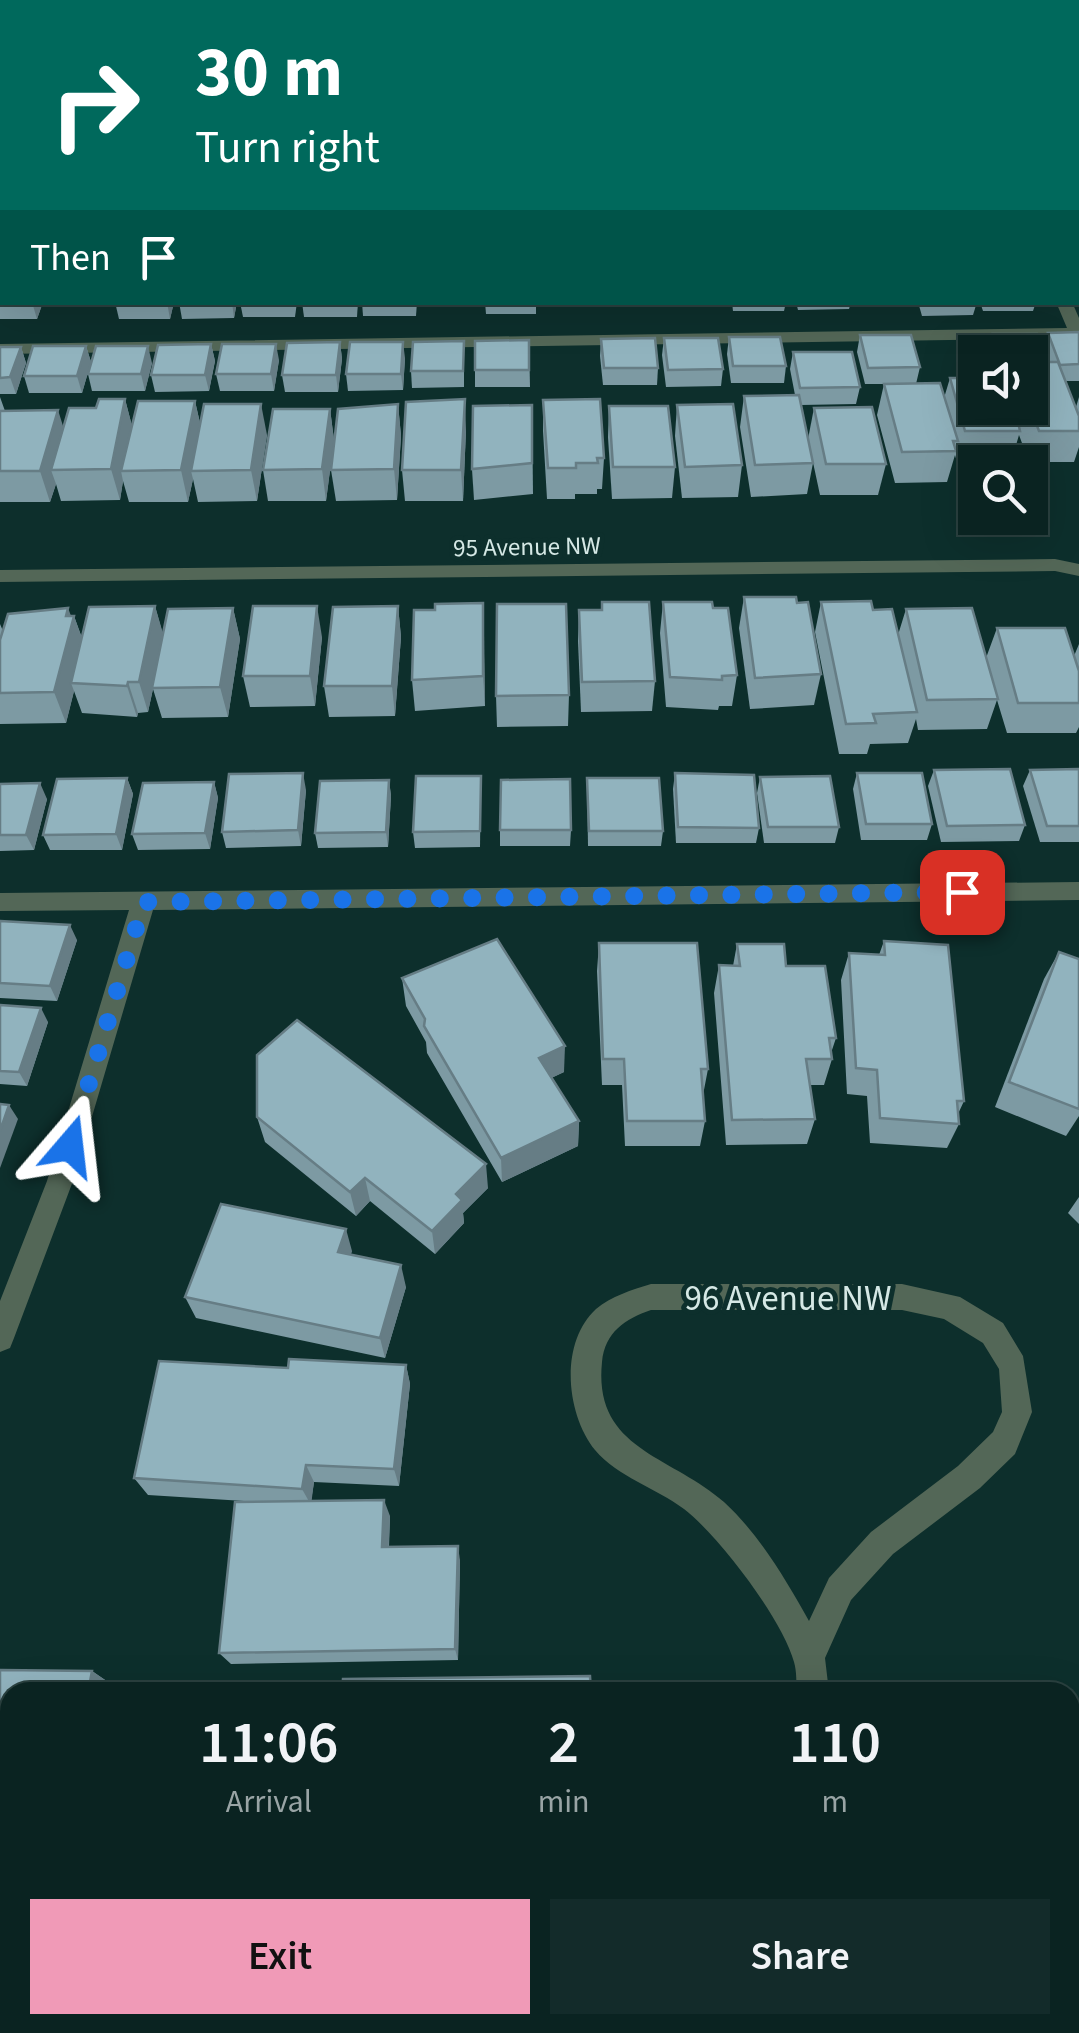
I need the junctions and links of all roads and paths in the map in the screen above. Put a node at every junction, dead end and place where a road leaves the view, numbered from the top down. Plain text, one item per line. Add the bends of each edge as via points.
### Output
1 (1065, 305) edge
2 (0, 349) edge
3 (1079, 570) edge
4 (0, 576) edge
5 (1079, 891) edge
6 (0, 902) edge
7 (144, 902) junction
8 (0, 1338) edge
9 (810, 1657) junction
10 (812, 1682) edge

1 - 2 street via 1077,333
3 - 4 street, 95 Avenue NW
5 - 7 street
6 - 7 street
7 - 8 street via 60,1181
9 - 9 street, 96 Avenue NW via 840,1589 882,1543 1004,1444 1016,1412 1012,1366 994,1334 950,1307 902,1296 651,1297 612,1309 590,1343 583,1394 605,1440 713,1513
9 - 10 street, 96 Avenue NW

